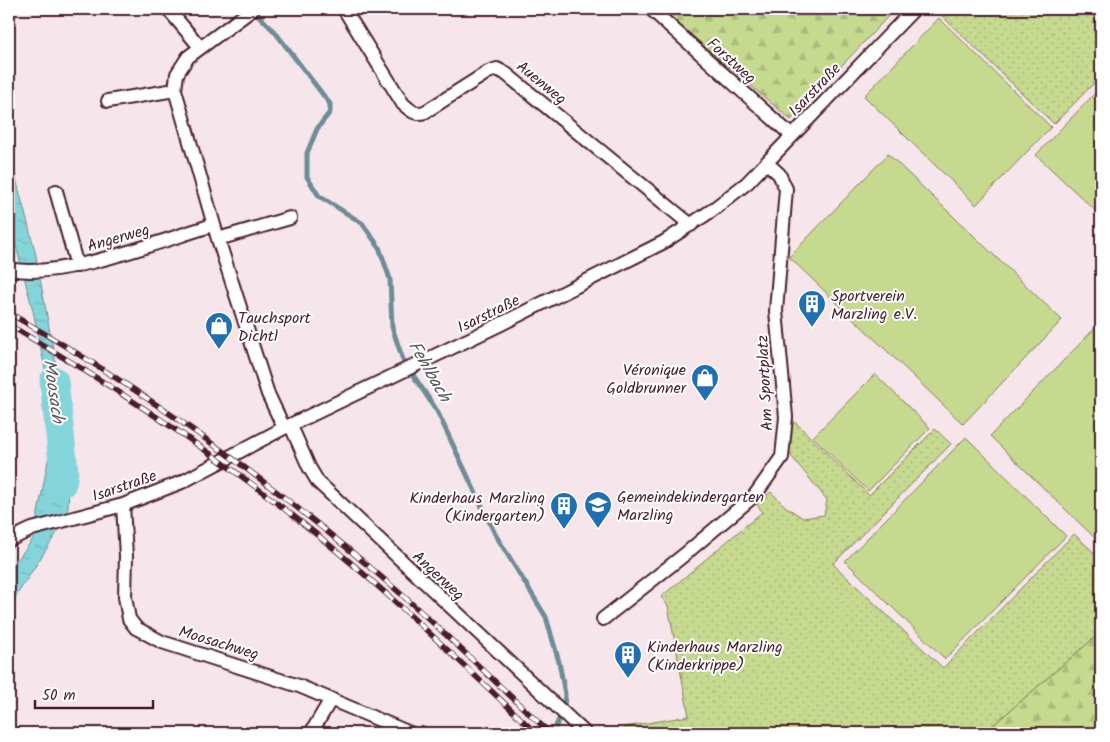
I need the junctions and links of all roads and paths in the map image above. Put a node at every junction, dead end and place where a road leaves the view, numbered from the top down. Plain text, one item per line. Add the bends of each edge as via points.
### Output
1 (168, 9) edge
2 (344, 9) edge
3 (651, 9) edge
4 (914, 9) edge
5 (252, 10) edge
6 (200, 47) junction
7 (175, 90) junction
8 (108, 101) dead end
9 (791, 135) junction
10 (767, 163) junction
11 (56, 191) dead end
12 (290, 218) dead end
13 (213, 225) junction
14 (692, 225) junction
15 (218, 239) junction
16 (77, 266) junction
17 (13, 270) edge
18 (288, 427) junction
19 (123, 504) junction
20 (9, 540) edge
21 (603, 619) dead end
22 (331, 699) junction
23 (580, 729) edge
24 (312, 733) edge
25 (410, 733) edge

1 - 6 street
2 - 14 street, Auenweg via 403,104 411,111 417,114 425,112 497,69
3 - 9 street, Forstweg
4 - 9 street, Isarstraße
5 - 6 street
6 - 7 street via 177,74
7 - 8 street
7 - 13 street, Angerweg
9 - 10 street, Isarstraße
10 - 14 street, Isarstraße via 736,193
10 - 21 street, Am Sportplatz via 779,174 786,189 776,311 786,417 782,457 755,495
11 - 16 street, Angerweg
12 - 15 street
13 - 15 street, Angerweg
13 - 16 street, Angerweg
14 - 18 street, Isarstraße via 592,280
15 - 18 street, Angerweg via 268,394
16 - 17 street
18 - 19 street, Isarstraße via 182,482
18 - 23 street, Angerweg via 318,482
19 - 20 street, Isarstraße via 32,529
19 - 22 street, Moosachweg via 125,597 129,619 136,628 170,644 271,675
22 - 24 street
22 - 25 street, Moosachweg

